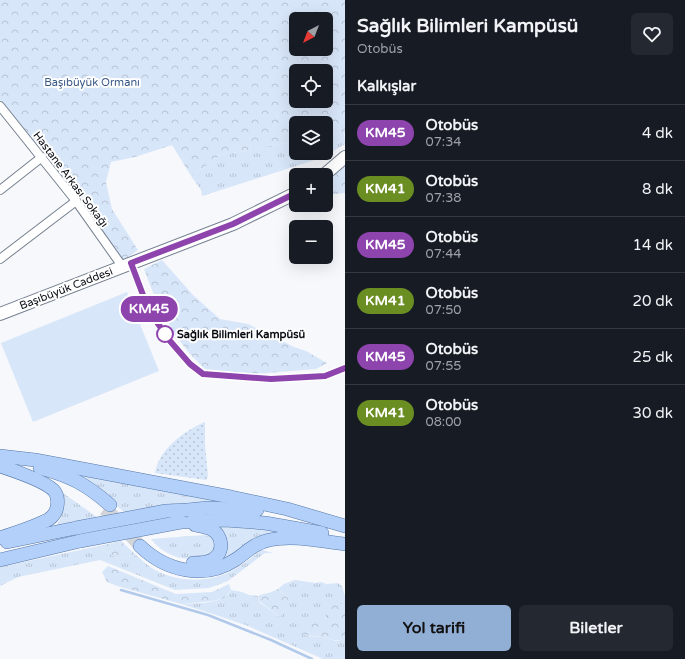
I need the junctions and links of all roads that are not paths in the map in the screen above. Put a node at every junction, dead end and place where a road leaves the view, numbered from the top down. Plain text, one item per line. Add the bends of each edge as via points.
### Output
1 (0, 106) edge
2 (7, 114) junction
3 (0, 120) edge
4 (42, 157) junction
5 (345, 157) edge
6 (332, 168) edge
7 (0, 190) edge
8 (289, 196) edge
9 (76, 201) junction
10 (0, 259) edge
11 (127, 265) junction
12 (0, 314) edge
13 (0, 456) edge
14 (0, 465) edge
15 (181, 522) junction
16 (345, 526) edge
17 (0, 538) edge
18 (345, 539) edge
19 (0, 543) edge
20 (345, 544) edge
21 (0, 560) edge

1 - 2 street, Hastane Arkası Sokağı
2 - 3 street
2 - 4 street, Hastane Arkası Sokağı
4 - 7 street
4 - 9 street, Hastane Arkası Sokağı
5 - 6 main road
8 - 11 main road, Başıbüyük Caddesi via 233,224
9 - 10 street
9 - 11 street, Hastane Arkası Sokağı
11 - 12 main road, Başıbüyük Caddesi
13 - 14 main road via 74,479 94,492 107,507 47,476
13 - 16 main road via 35,460 231,497 287,509
14 - 17 main road via 45,485 55,492 58,501 57,510 44,522
15 - 18 main road via 265,522
15 - 20 main road via 211,529 220,538 222,544 214,559 189,563 163,555 143,544 150,555 164,564 188,570 216,569 261,542 270,540 299,538
15 - 21 main road, bridge
16 - 19 main road, bridge via 249,508 208,508 166,511

